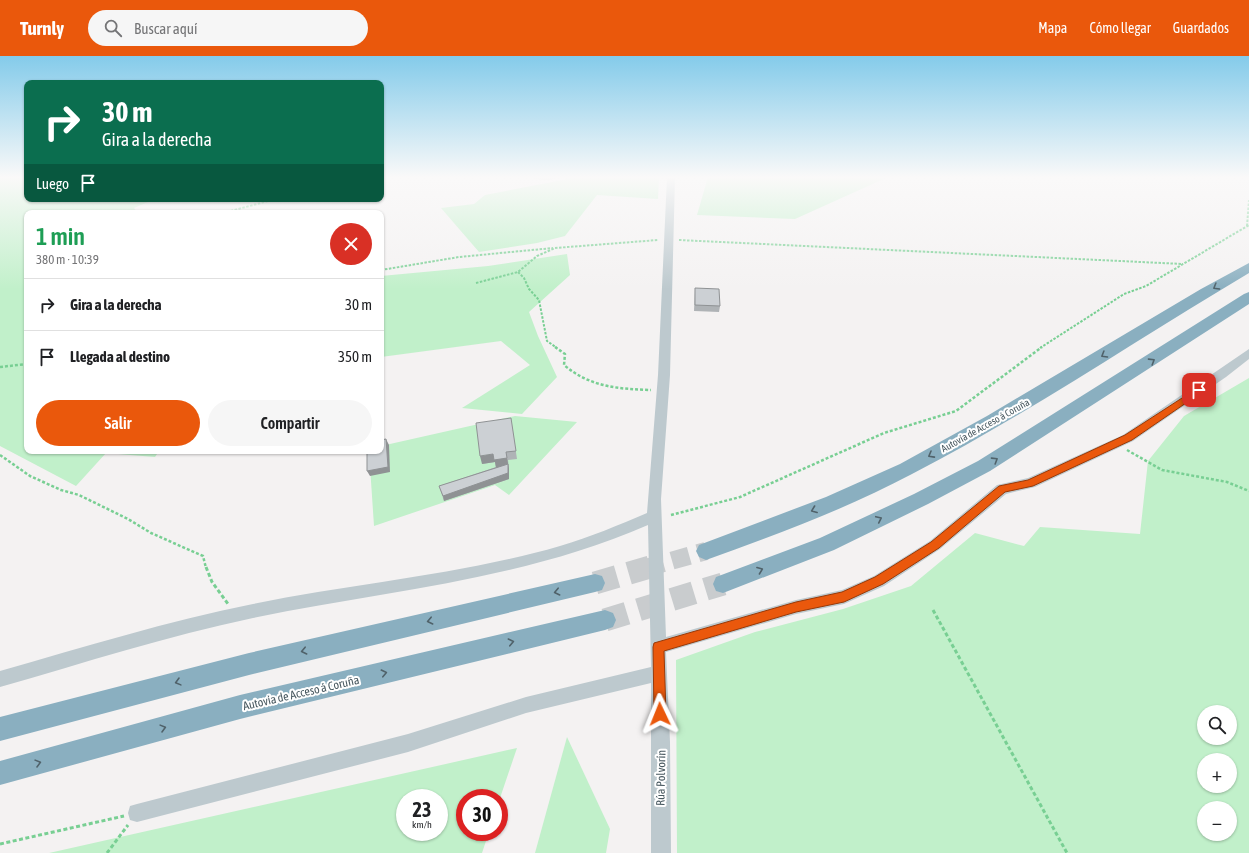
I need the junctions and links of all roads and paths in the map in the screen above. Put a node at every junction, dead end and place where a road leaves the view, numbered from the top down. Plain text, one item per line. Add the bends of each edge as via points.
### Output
1 (670, 214) edge
2 (1248, 214) edge
3 (1248, 225) edge
4 (669, 240) junction
5 (556, 248) dead end
6 (1183, 264) junction
7 (1249, 267) edge
8 (384, 270) edge
9 (518, 272) junction
10 (476, 283) dead end
11 (1249, 297) edge
12 (1249, 354) edge
13 (24, 364) edge
14 (0, 367) edge
15 (663, 390) junction
16 (1116, 444) junction
17 (0, 455) edge
18 (1249, 491) edge
19 (671, 515) dead end
20 (655, 516) junction
21 (706, 551) tunnel mouth
22 (595, 583) tunnel mouth
23 (723, 584) tunnel mouth
24 (933, 610) dead end
25 (253, 611) junction
26 (605, 620) tunnel mouth
27 (658, 651) junction
28 (659, 673) junction
29 (0, 679) edge
30 (0, 729) edge
31 (0, 773) edge
32 (137, 813) junction
33 (0, 844) edge
34 (107, 853) edge
35 (661, 853) edge
36 (1067, 853) edge

1 - 4 street, Rúa Polvorín
2 - 3 path
3 - 6 path
4 - 6 path
4 - 9 path via 555,248 537,256
4 - 15 street, Rúa Polvorín
5 - 8 path via 459,257
6 - 19 path via 1146,286 1124,294 1050,342 956,412 884,433 740,497
7 -> 21 highway, Autovía de Acceso á Coruña via 1020,406 905,469 819,508
9 - 10 path
9 - 15 path via 538,300 547,341 565,354 564,365 574,375 588,382 613,388
23 -> 11 highway via 827,544 984,466
12 - 16 street via 1177,406
13 - 14 path
15 - 20 street, Rúa Polvorín via 656,468
16 - 18 path via 1162,470 1227,482
16 - 27 street via 1030,483 1002,489 935,545 879,581 844,597 796,607
17 - 25 path via 30,476 79,495 151,533 203,556 206,573 216,590 231,606
20 - 25 street via 584,544 506,566
20 - 27 street, Rúa Polvorín
22 -> 30 highway via 249,664
24 - 36 path
25 - 29 street
31 -> 26 highway, Autovía de Acceso á Coruña via 240,707
27 - 28 street, Rúa Polvorín
28 - 32 street via 526,705 408,743
28 - 35 street, Rúa Polvorín
32 - 33 path
32 - 34 path

